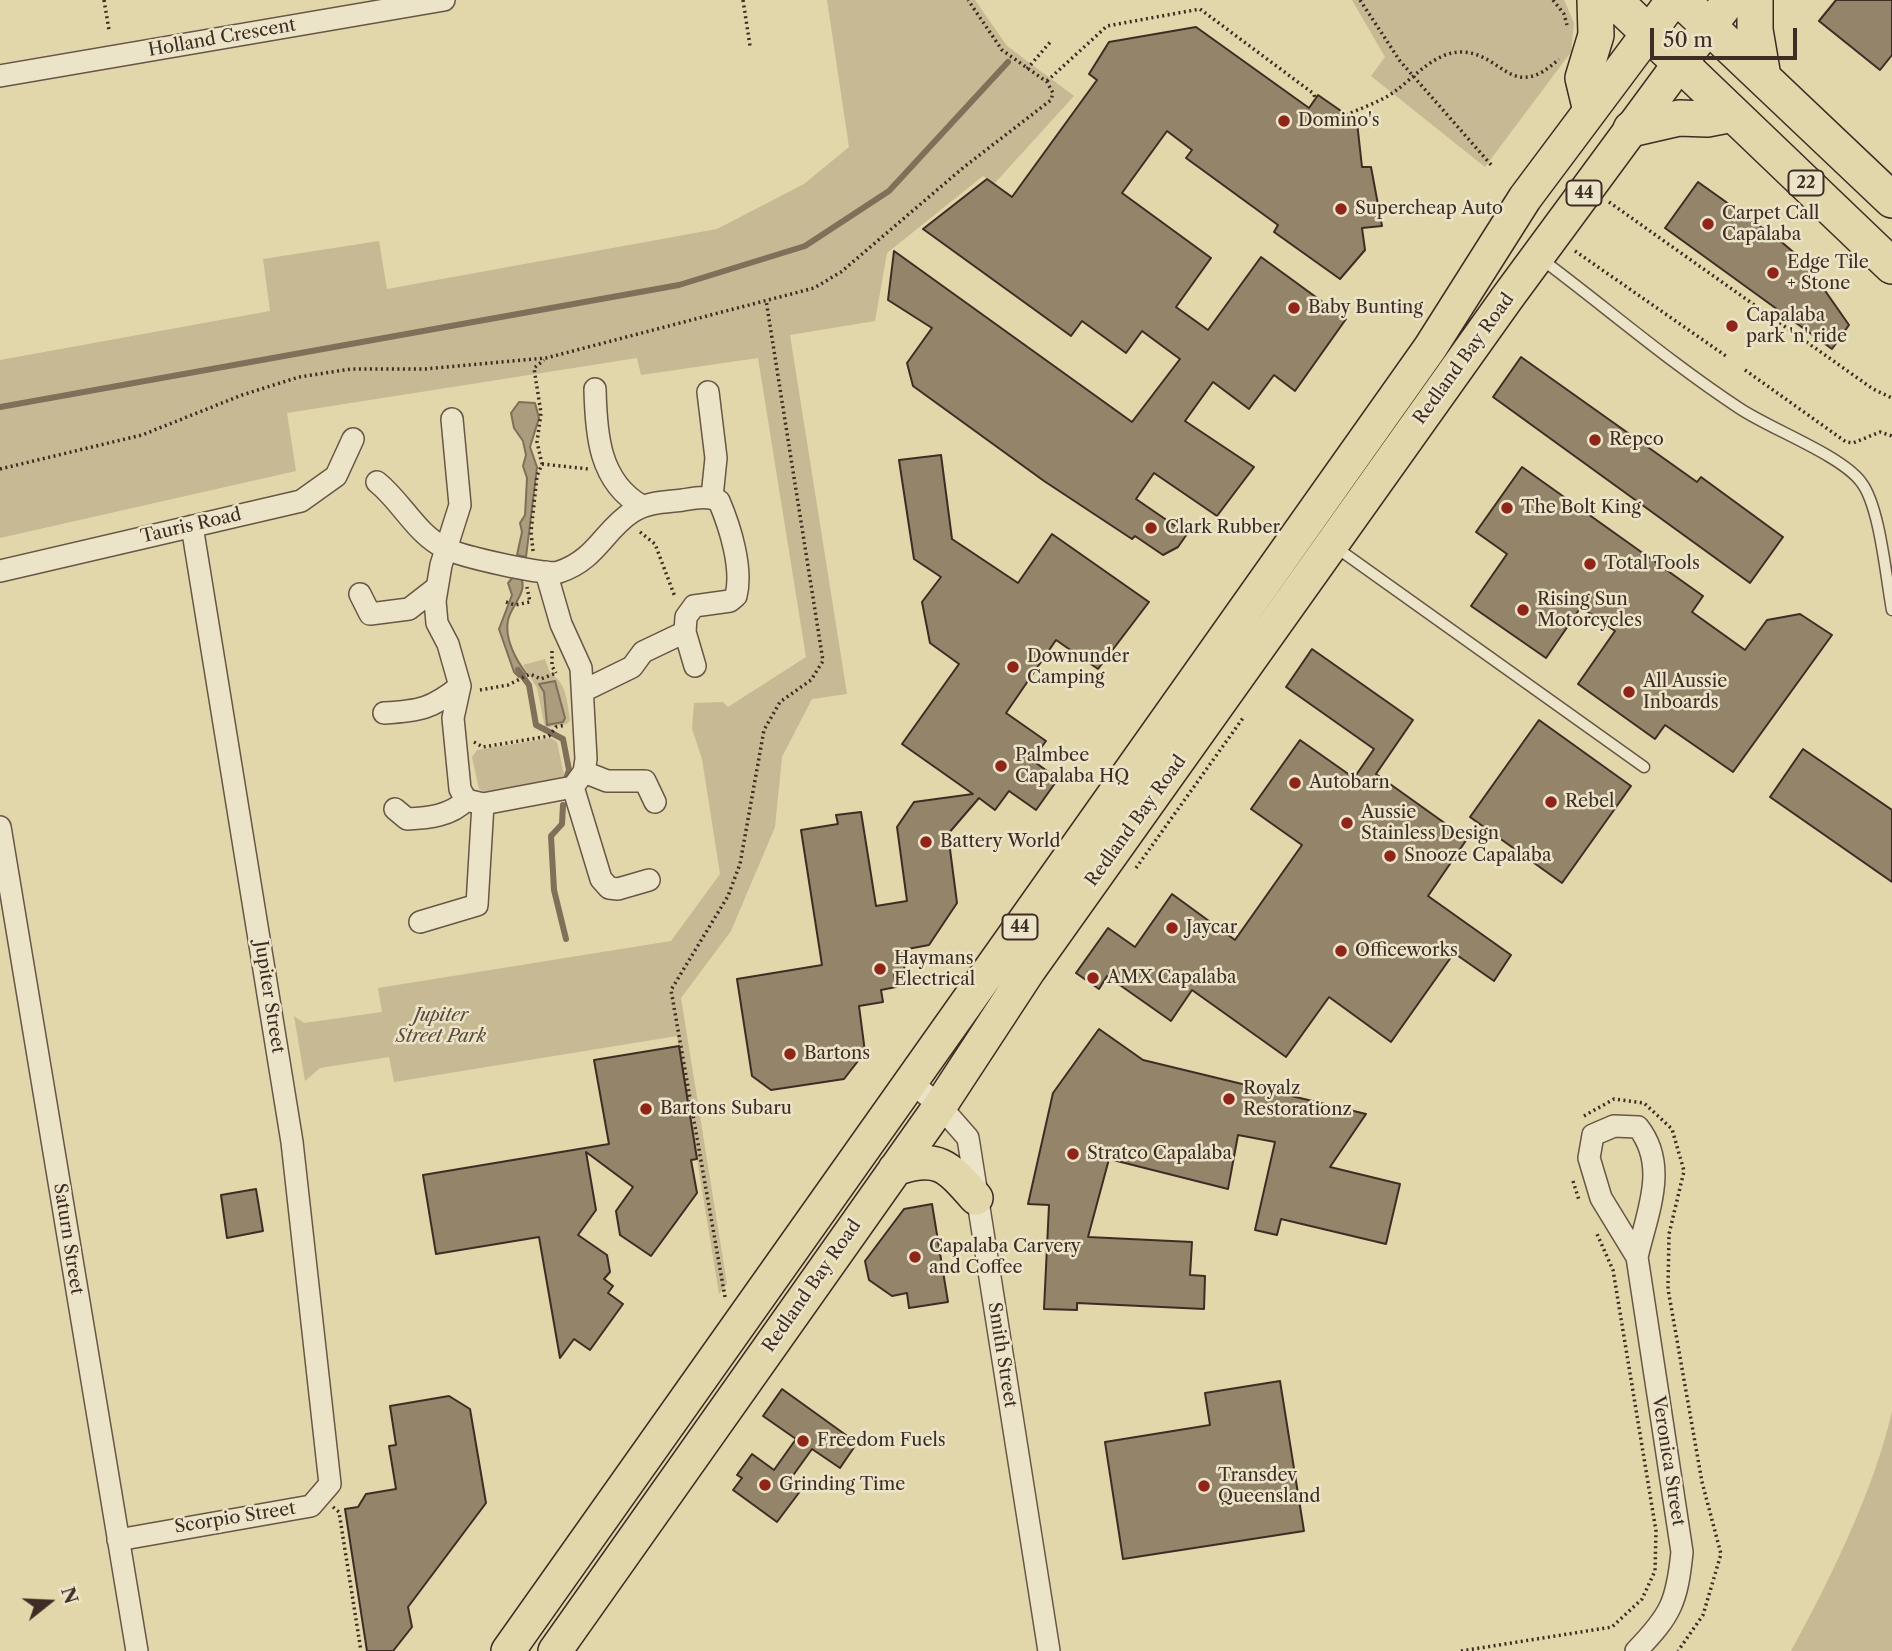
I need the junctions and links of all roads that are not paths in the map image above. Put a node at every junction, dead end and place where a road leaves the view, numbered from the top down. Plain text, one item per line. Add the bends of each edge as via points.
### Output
1 (444, 0) edge
2 (1595, 0) edge
3 (1614, 0) edge
4 (1673, 0) edge
5 (1681, 0) edge
6 (1730, 0) edge
7 (1755, 0) edge
8 (1708, 27) junction
9 (1647, 33) junction
10 (1680, 63) junction
11 (0, 76) edge
12 (1763, 76) junction
13 (1590, 107) junction
14 (1733, 114) junction
15 (1631, 130) junction
16 (1892, 200) edge
17 (1538, 257) junction
18 (1892, 266) edge
19 (594, 389) dead end
20 (708, 392) dead end
21 (452, 419) dead end
22 (354, 439) dead end
23 (377, 482) dead end
24 (712, 497) junction
25 (642, 506) junction
26 (1304, 525) junction
27 (192, 526) junction
28 (1331, 544) junction
29 (446, 550) junction
30 (537, 569) junction
31 (0, 570) edge
32 (436, 588) junction
33 (360, 594) dead end
34 (409, 609) junction
35 (1892, 610) edge
36 (437, 623) junction
37 (685, 632) junction
38 (695, 666) dead end
39 (468, 688) junction
40 (583, 691) junction
41 (420, 710) junction
42 (384, 713) dead end
43 (467, 734) junction
44 (1644, 766) dead end
45 (579, 780) junction
46 (474, 802) junction
47 (655, 802) dead end
48 (395, 810) dead end
49 (0, 827) edge
50 (649, 880) dead end
51 (420, 922) dead end
52 (911, 1082) junction
53 (940, 1106) junction
54 (895, 1169) junction
55 (976, 1198) junction
56 (1637, 1257) junction
57 (331, 1471) joint
58 (118, 1539) junction
59 (137, 1651) edge
60 (508, 1651) edge
61 (555, 1651) edge
62 (1049, 1651) edge
63 (1636, 1651) edge

1 - 11 street, Holland Crescent
2 - 13 highway via 1596,35 1583,78
3 - 9 highway, 22
4 - 9 main road, Redland Bay Road / 44
5 - 8 highway, 22
6 - 8 main road, Redland Bay Road / 44
7 - 12 highway
8 - 10 main road, Redland Bay Road / 44
8 - 12 highway, 22
9 - 10 highway, 22
9 - 13 main road, Redland Bay Road / 44
10 - 14 highway, 22
10 - 15 main road, Redland Bay Road / 44
12 - 16 highway, 22
13 - 26 main road, Redland Bay Road / 44 via 1525,198 1430,348
14 - 15 highway via 1679,118
14 - 18 highway, 22
15 - 17 main road, Redland Bay Road / 44
17 - 28 main road, Redland Bay Road / 44
17 - 35 lane via 1628,329 1739,408 1860,479 1873,506
19 - 25 street via 606,468 628,499
20 - 24 street via 716,458
21 - 29 street via 460,505
22 - 27 street, Tauris Road via 336,476 301,501
23 - 29 street via 427,537
24 - 25 street
24 - 37 street via 725,514 739,584 730,601 694,606 686,617
25 - 30 street via 593,553 557,573
26 - 28 main road
26 - 52 main road, Redland Bay Road / 44
27 - 31 street, Tauris Road
27 - 57 street, Jupiter Street via 292,1142
28 - 44 lane
28 - 53 main road, Redland Bay Road / 44 via 1029,970
29 - 30 street via 500,565
29 - 32 street
30 - 40 street via 581,668
32 - 34 street
32 - 36 street
33 - 34 street via 370,614
34 - 36 street
36 - 39 street
37 - 38 street
37 - 40 street via 643,652 632,667
39 - 41 street
39 - 43 street via 453,718
40 - 45 street
41 - 42 street
41 - 43 street
43 - 46 street via 460,789
45 - 46 street
45 - 47 street via 645,782
45 - 50 street via 601,879 609,888 618,889
46 - 48 street via 422,818 407,819
46 - 51 street via 477,905
49 - 58 street, Saturn Street
52 - 53 street, Smith Street
52 - 60 main road, Redland Bay Road / 44
53 - 54 main road, Redland Bay Road / 44
53 - 55 street, Smith Street via 968,1138
54 - 55 main road via 915,1163 940,1164
54 - 61 main road, Redland Bay Road / 44
55 - 62 street, Smith Street
56 - 56 street, Veronica Street via 1657,1177 1650,1142 1639,1127 1614,1126 1593,1135 1589,1158 1601,1198
56 - 63 street, Veronica Street via 1682,1552 1678,1595 1660,1627
57 - 58 street, Scorpio Street via 330,1484 311,1506
58 - 59 street, Saturn Street

